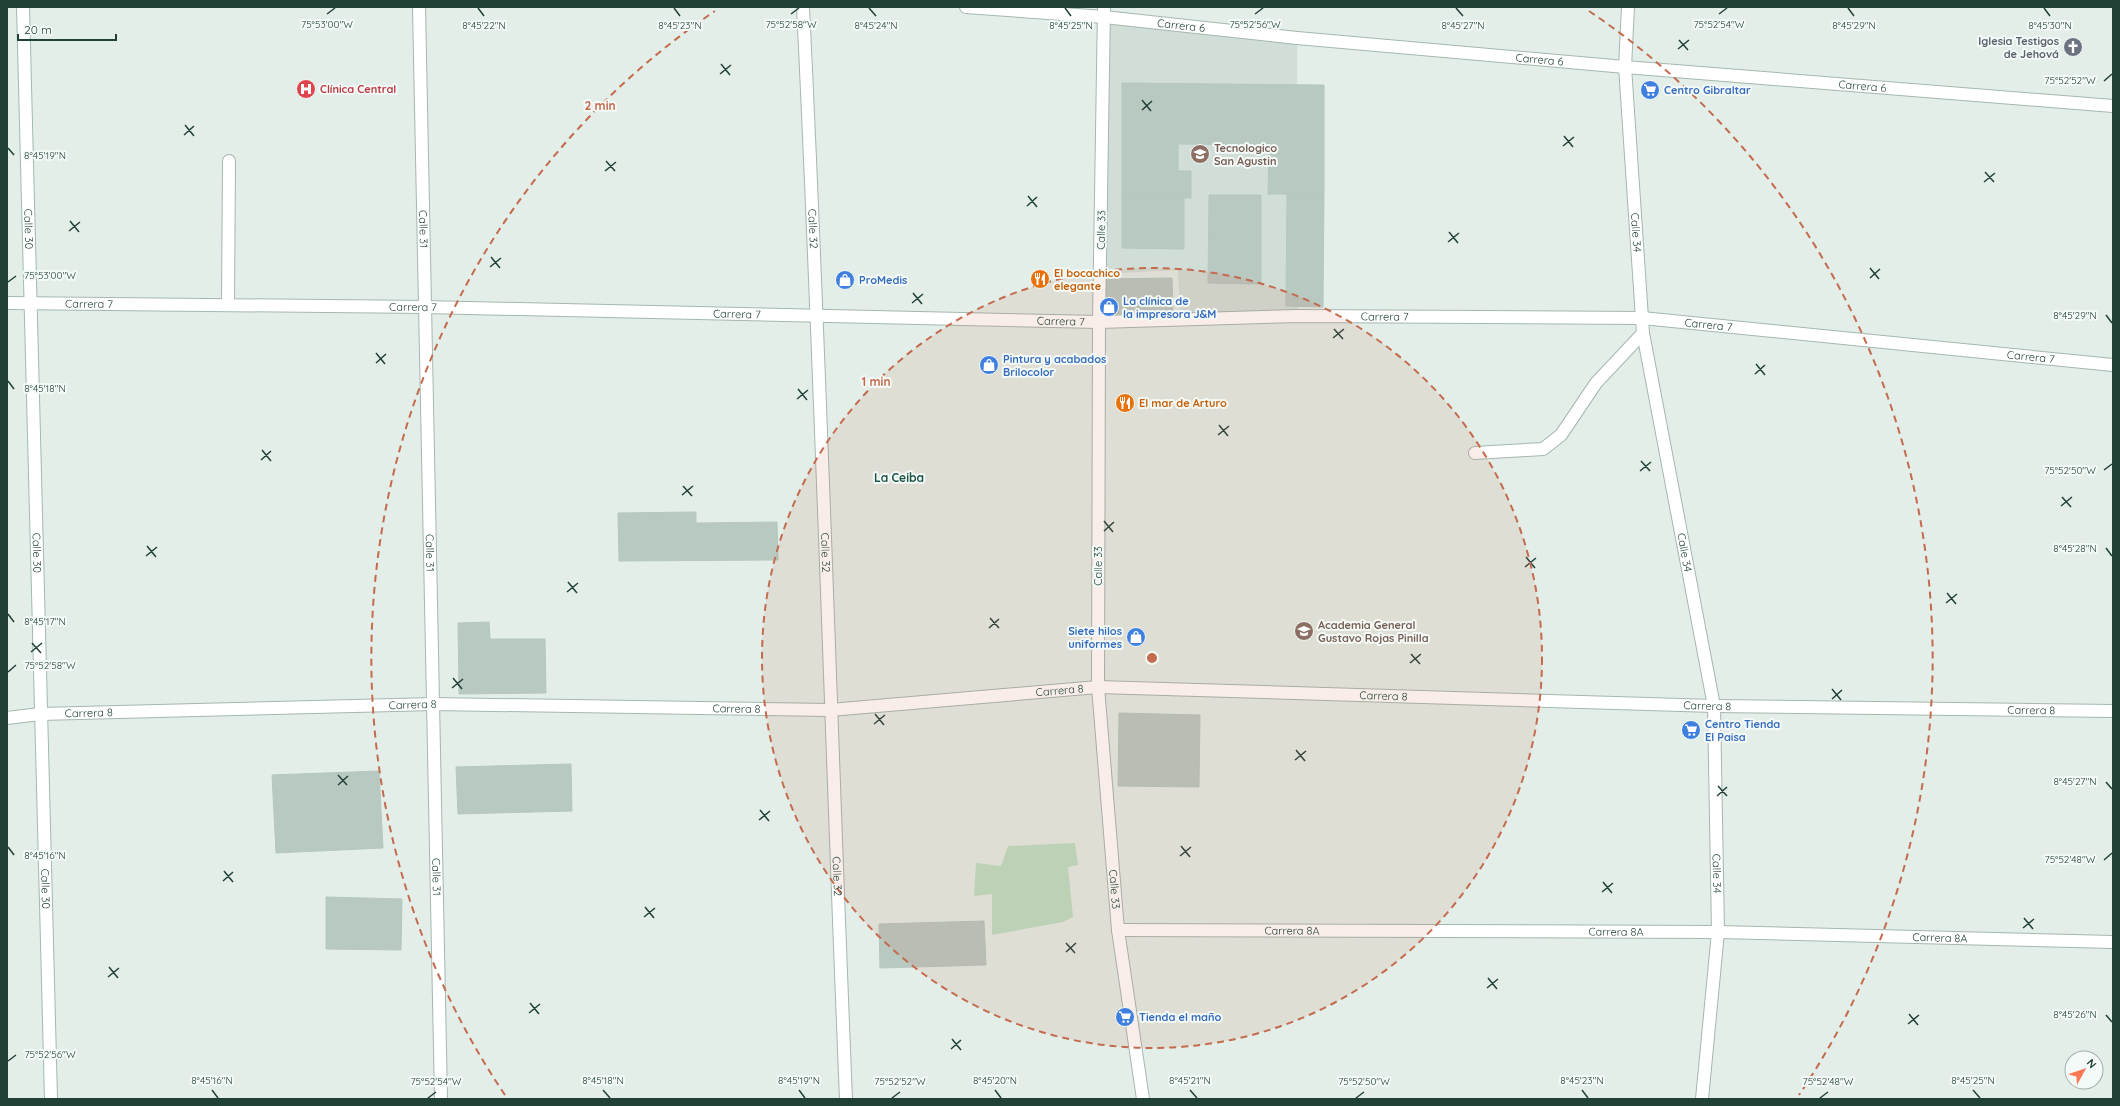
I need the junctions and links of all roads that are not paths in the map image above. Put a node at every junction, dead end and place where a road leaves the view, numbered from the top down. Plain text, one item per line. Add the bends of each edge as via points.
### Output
1 (23, 7) edge
2 (419, 7) edge
3 (803, 7) edge
4 (966, 7) edge
5 (1628, 7) edge
6 (1104, 12) edge
7 (1625, 67) junction
8 (2113, 106) edge
9 (229, 161) dead end
10 (30, 302) junction
11 (7, 303) edge
12 (228, 304) junction
13 (425, 307) junction
14 (818, 314) junction
15 (1642, 318) junction
16 (1099, 322) junction
17 (1643, 333) junction
18 (2113, 365) edge
19 (1475, 453) dead end
20 (1098, 687) junction
21 (434, 704) junction
22 (1714, 706) junction
23 (830, 710) junction
24 (2113, 711) edge
25 (40, 714) junction
26 (7, 718) edge
27 (1118, 930) junction
28 (1718, 932) junction
29 (2113, 942) edge
30 (51, 1099) edge
31 (441, 1099) edge
32 (846, 1099) edge
33 (1143, 1099) edge
34 (1702, 1099) edge

1 - 10 street, Calle 30
2 - 13 street, Calle 31
3 - 14 street, Calle 32
4 - 6 street, Carrera 6
5 - 7 street, Calle 34
6 - 7 street, Carrera 6 via 1297,38
6 - 16 street, Calle 33
7 - 8 street, Carrera 6
7 - 15 street, Calle 34
9 - 12 street
10 - 11 street, Carrera 7
10 - 12 street, Carrera 7
10 - 25 street, Calle 30
12 - 13 street, Carrera 7
13 - 14 street, Carrera 7
13 - 21 street, Calle 31
14 - 16 street, Carrera 7
14 - 23 street, Calle 32
15 - 16 street, Carrera 7 via 1298,316
15 - 17 street, Calle 34
15 - 18 street, Carrera 7
16 - 20 street, Calle 33
17 - 19 street via 1596,383 1561,435 1543,449
17 - 22 street, Calle 34
20 - 22 street, Carrera 8
20 - 23 street, Carrera 8
20 - 27 street, Calle 33
21 - 23 street, Carrera 8
21 - 25 street, Carrera 8
21 - 31 street, Calle 31
22 - 24 street, Carrera 8
22 - 28 street, Calle 34
23 - 32 street, Calle 32
25 - 26 street, Carrera 8
25 - 30 street, Calle 30
27 - 28 street, Carrera 8A
27 - 33 street, Calle 33
28 - 29 street, Carrera 8A
28 - 34 street, Calle 34

